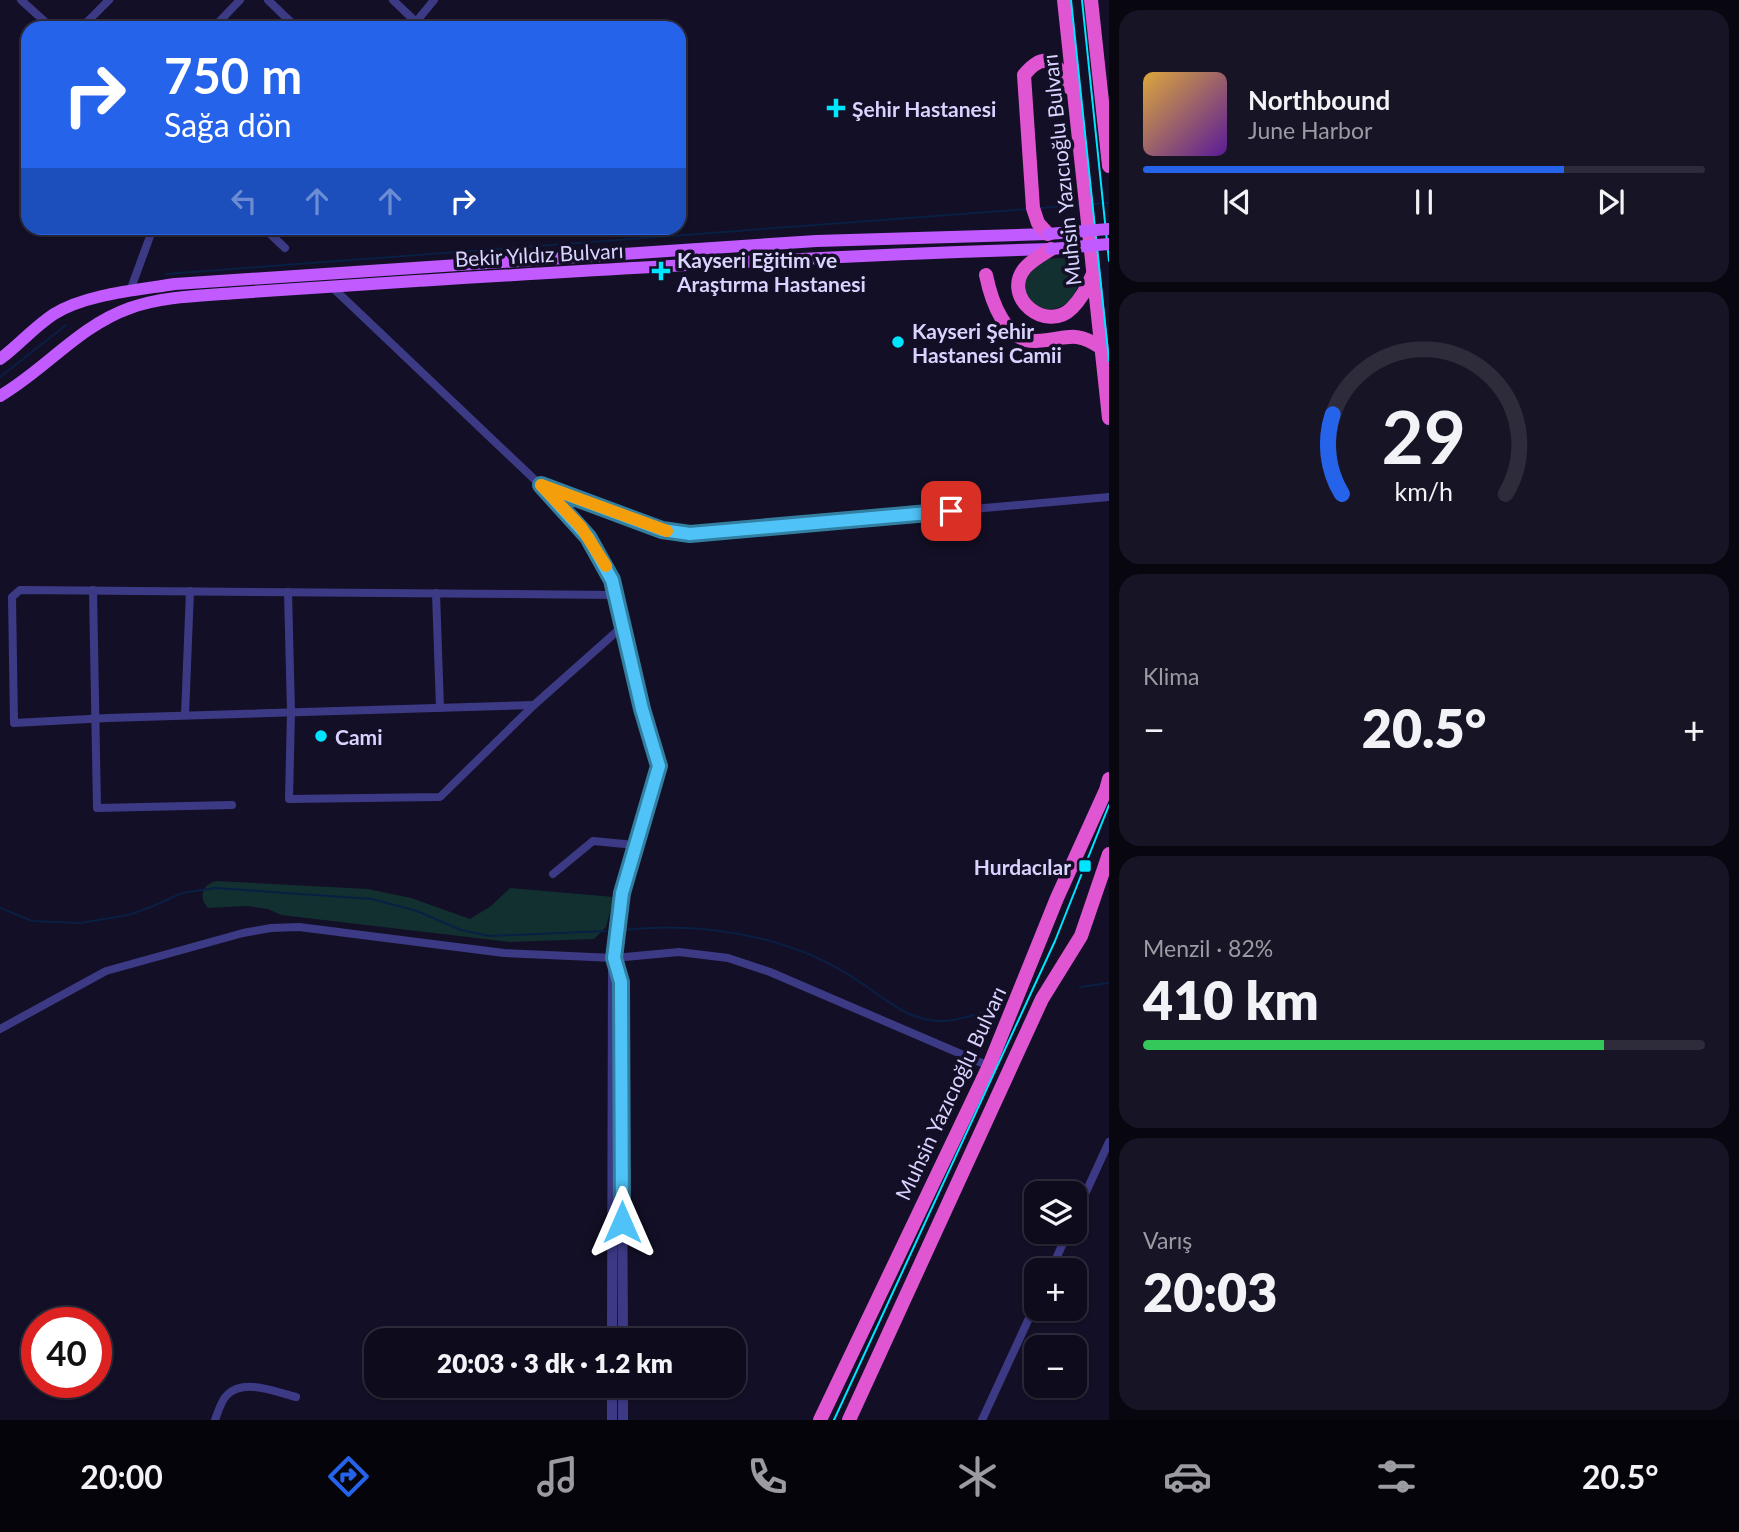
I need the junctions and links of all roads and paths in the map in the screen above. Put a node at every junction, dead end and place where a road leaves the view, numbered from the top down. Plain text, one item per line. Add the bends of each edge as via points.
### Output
1 (21, 0) edge
2 (109, 0) edge
3 (240, 0) edge
4 (268, 0) edge
5 (393, 0) edge
6 (434, 0) edge
7 (1064, 0) edge
8 (1091, 0) edge
9 (44, 21) edge
10 (88, 21) edge
11 (220, 21) edge
12 (290, 21) edge
13 (412, 21) edge
14 (419, 21) edge
15 (1097, 62) junction
16 (1109, 92) edge
17 (1074, 95) junction
18 (1109, 166) edge
19 (1109, 229) edge
20 (150, 235) edge
21 (271, 235) edge
22 (1050, 241) junction
23 (1109, 243) edge
24 (285, 248) dead end
25 (986, 275) dead end
26 (1093, 275) junction
27 (331, 286) junction
28 (130, 291) junction
29 (1096, 316) junction
30 (1068, 336) junction
31 (1100, 347) junction
32 (0, 359) edge
33 (0, 396) edge
34 (1109, 418) edge
35 (541, 485) junction
36 (1109, 497) edge
37 (93, 590) junction
38 (190, 591) junction
39 (288, 592) junction
40 (436, 593) junction
41 (617, 595) junction
42 (624, 625) junction
43 (534, 705) junction
44 (440, 708) junction
45 (291, 712) junction
46 (185, 715) junction
47 (95, 719) junction
48 (1109, 779) edge
49 (232, 805) dead end
50 (635, 845) junction
51 (1109, 854) edge
52 (553, 874) dead end
53 (614, 958) junction
54 (0, 1029) edge
55 (989, 1066) junction
56 (1109, 1142) edge
57 (1087, 1190) edge
58 (1028, 1321) edge
59 (612, 1328) edge
60 (623, 1328) edge
61 (296, 1397) dead end
62 (612, 1398) edge
63 (623, 1398) edge
64 (215, 1420) edge
65 (612, 1420) edge
66 (623, 1420) edge
67 (820, 1420) edge
68 (849, 1420) edge
69 (982, 1420) edge

1 - 9 street
2 - 10 street
3 - 11 street
4 - 12 street
5 - 13 street
6 - 14 street
7 - 17 highway, Muhsin Yazıcıoğlu Bulvarı
8 - 15 highway
15 - 16 highway
15 - 18 highway
17 - 22 highway via 1058,66 1049,61 1034,64 1024,75 1033,208
17 - 26 highway, Muhsin Yazıcıoğlu Bulvarı, bridge
19 - 22 main road, Bekir Yıldız Bulvarı, bridge
20 - 28 street
21 - 24 street
22 - 23 main road, Bekir Yıldız Bulvarı, bridge
22 - 26 highway via 1021,277 1021,297 1032,312 1049,317 1068,312
22 - 27 main road, Bekir Yıldız Bulvarı via 982,251
22 - 28 main road, Bekir Yıldız Bulvarı via 981,236 816,241 225,279
25 - 30 highway via 996,308 1014,334 1036,341
26 - 29 highway, Muhsin Yazıcıoğlu Bulvarı
27 - 33 main road, Bekir Yıldız Bulvarı via 170,299 129,308 81,333
27 - 35 street
28 - 32 main road, Bekir Yıldız Bulvarı via 72,304
29 - 30 highway
29 - 31 highway, Muhsin Yazıcıoğlu Bulvarı
30 - 31 highway via 1084,337
31 - 34 highway, Muhsin Yazıcıoğlu Bulvarı
35 - 36 street via 662,530 690,534
35 - 41 street via 596,547
37 - 38 street
37 - 47 street
37 - 47 street via 20,590 11,600 14,723
38 - 39 street
38 - 46 street
39 - 40 street
39 - 45 street
40 - 41 street
40 - 44 street
41 - 42 street
42 - 43 street
42 - 50 street via 659,766
43 - 44 street
43 - 45 street via 440,797 289,799
44 - 45 street
45 - 46 street
46 - 47 street
47 - 49 street via 97,808
48 - 55 highway, Muhsin Yazıcıoğlu Bulvarı
50 - 52 street via 593,841
50 - 53 street via 622,893
51 - 68 highway via 1081,936 1042,999
53 - 54 street via 504,953 313,929 264,929 106,971
53 - 55 street via 679,952 742,962
53 - 59 street
53 - 60 street via 621,982
55 - 67 highway, Muhsin Yazıcıoğlu Bulvarı
56 - 57 street
58 - 69 street
61 - 64 street via 252,1387 238,1389 225,1397
62 - 65 street
63 - 66 street

